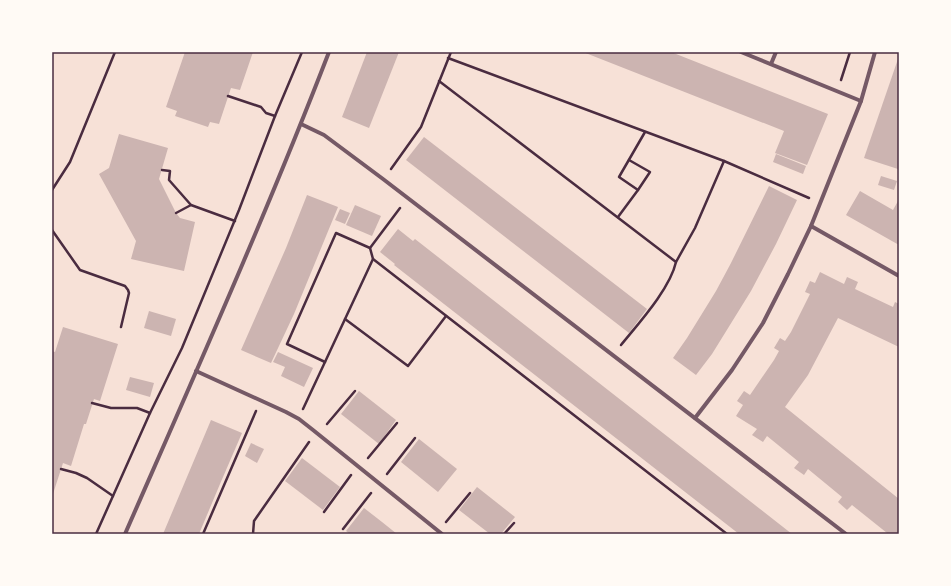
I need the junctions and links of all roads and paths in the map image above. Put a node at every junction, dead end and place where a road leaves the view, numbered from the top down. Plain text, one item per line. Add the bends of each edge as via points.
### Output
1 (116, 52) edge
2 (302, 52) edge
3 (329, 52) edge
4 (451, 52) edge
5 (741, 52) edge
6 (776, 52) edge
7 (850, 52) edge
8 (875, 52) edge
9 (448, 58) junction
10 (771, 64) junction
11 (439, 81) junction
12 (837, 91) junction
13 (228, 96) dead end
14 (861, 101) junction
15 (275, 116) junction
16 (301, 124) junction
17 (646, 132) junction
18 (629, 160) junction
19 (724, 161) junction
20 (162, 170) dead end
21 (383, 179) junction
22 (52, 190) edge
23 (638, 190) junction
24 (408, 198) junction
25 (820, 203) junction
26 (191, 205) junction
27 (176, 213) dead end
28 (618, 217) junction
29 (235, 222) junction
30 (811, 226) junction
31 (52, 230) edge
32 (370, 248) junction
33 (373, 259) junction
34 (676, 262) junction
35 (899, 276) edge
36 (446, 316) junction
37 (345, 319) junction
38 (121, 327) dead end
39 (613, 355) junction
40 (325, 362) junction
41 (196, 371) junction
42 (355, 390) dead end
43 (261, 400) junction
44 (92, 403) dead end
45 (150, 413) junction
46 (695, 418) junction
47 (299, 419) junction
48 (397, 424) dead end
49 (317, 433) junction
50 (359, 467) junction
51 (61, 469) dead end
52 (470, 492) dead end
53 (113, 496) junction
54 (324, 512) dead end
55 (514, 523) dead end
56 (440, 533) edge
57 (96, 534) edge
58 (125, 534) edge
59 (203, 534) edge
60 (253, 534) edge
61 (504, 534) edge
62 (727, 534) edge
63 (846, 534) edge

1 - 22 path via 70,162
2 - 15 path
3 - 16 street
4 - 9 path
5 - 10 street
6 - 10 street
7 - 12 path
8 - 14 street
9 - 11 path
9 - 17 path
10 - 12 street
11 - 21 path via 421,127
11 - 28 path
12 - 14 street
13 - 15 path via 261,107
14 - 25 street
15 - 29 path
16 - 21 street via 324,135
16 - 41 street
17 - 18 path
17 - 19 path
18 - 23 path via 619,177
18 - 23 path via 650,172
19 - 25 path
19 - 34 path via 695,228
20 - 26 path via 170,171 169,180
21 - 24 street
23 - 28 path
24 - 32 path
24 - 39 street
25 - 30 street
26 - 27 path
26 - 29 path
28 - 34 path
29 - 45 path via 182,348
30 - 35 street
30 - 46 street via 763,323 732,370
31 - 38 path via 80,270 125,286 128,290
32 - 33 path
32 - 40 path via 336,233 286,344
33 - 36 path
33 - 37 path
34 - 39 path via 663,291
36 - 37 path via 408,366
36 - 62 path
37 - 40 path
39 - 46 street
40 - 47 path
41 - 43 street
41 - 58 street
42 - 49 path
43 - 47 street
43 - 59 path
44 - 45 path via 111,408 137,408
45 - 53 path
46 - 63 street
47 - 49 street
48 - 50 path
49 - 50 street
49 - 60 path via 254,521
50 - 54 path
50 - 56 street
51 - 53 path via 87,478
52 - 56 path
53 - 57 path
55 - 61 path

